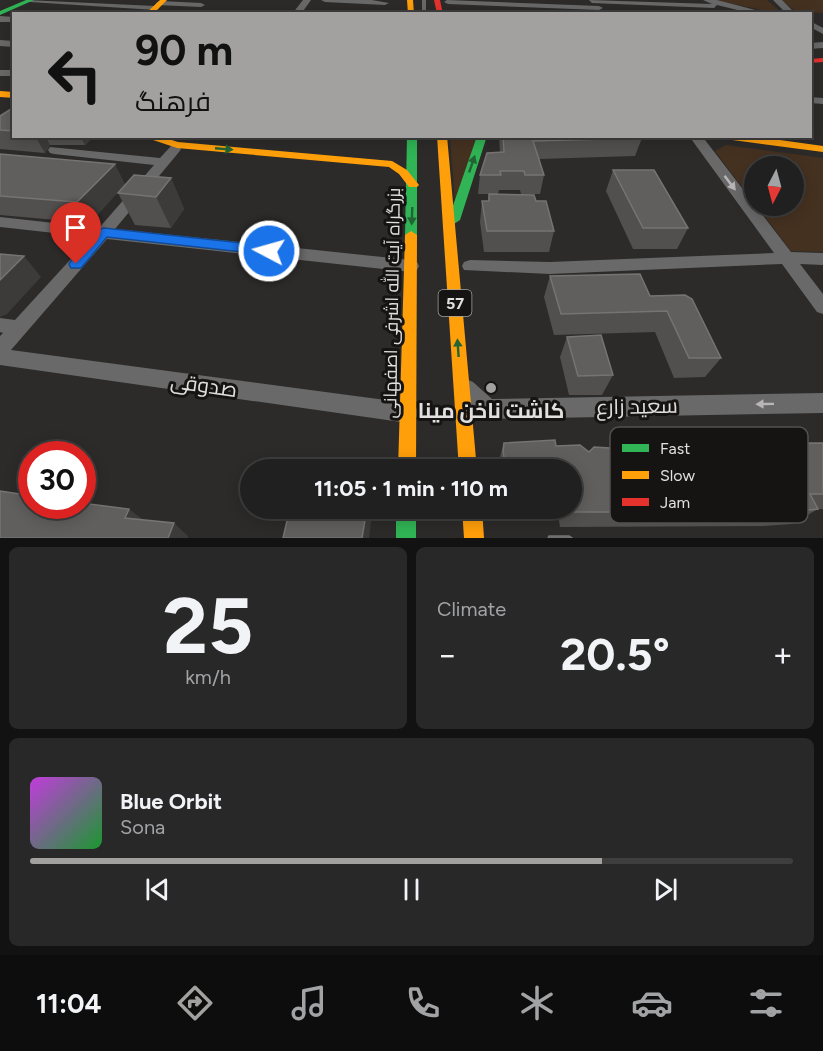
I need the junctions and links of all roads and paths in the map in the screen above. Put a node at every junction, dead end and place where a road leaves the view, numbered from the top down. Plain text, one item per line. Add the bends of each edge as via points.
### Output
1 (30, 0) edge
2 (307, 0) edge
3 (325, 0) edge
4 (777, 0) edge
5 (592, 1) edge
6 (385, 3) dead end
7 (711, 3) edge
8 (443, 4) edge
9 (201, 5) dead end
10 (157, 6) edge
11 (602, 11) edge
12 (298, 12) edge
13 (757, 12) edge
14 (790, 12) edge
15 (0, 13) edge
16 (153, 138) edge
17 (412, 138) edge
18 (433, 138) edge
19 (442, 138) edge
20 (481, 138) edge
21 (697, 138) edge
22 (740, 138) edge
23 (175, 149) dead end
24 (823, 149) edge
25 (54, 150) dead end
26 (164, 162) junction
27 (435, 180) dead end
28 (413, 185) junction
29 (0, 222) edge
30 (104, 232) junction
31 (450, 232) junction
32 (787, 258) junction
33 (823, 259) edge
34 (411, 266) junction
35 (471, 266) dead end
36 (823, 307) edge
37 (0, 326) edge
38 (19, 328) junction
39 (0, 349) edge
40 (0, 357) edge
41 (461, 383) junction
42 (823, 403) edge
43 (408, 413) junction
44 (407, 459) edge
45 (467, 459) edge
46 (406, 519) edge
47 (472, 519) edge
48 (406, 538) edge
49 (474, 538) edge

1 - 10 street
1 - 15 main road
2 - 12 street
3 - 6 street
4 - 14 street
5 - 7 street
5 - 11 street
7 - 13 street
8 - 11 street
9 - 10 street
16 -> 28 main road via 177,145 401,164
17 - 28 main road, بزرگراه آیت الله اشرفی اصفهانی
18 - 27 lane
19 - 31 main road, 57
31 -> 20 main road
21 -> 32 street
22 - 24 main road
23 - 26 street
25 - 26 street
26 - 30 street
28 -> 34 main road, بزرگراه آیت الله اشرفی اصفهانی
29 - 30 street
30 - 34 street
30 - 38 street
41 -> 31 main road, 57
32 - 33 street
32 - 35 street via 550,268
32 - 36 street
34 - 43 main road, بزرگراه آیت الله اشرفی اصفهانی
37 - 38 street
38 - 39 street
40 - 43 street, صدوقی
42 -> 41 street, سعید زارع via 488,409
41 - 45 main road, 57
43 - 44 main road, بزرگراه آیت الله اشرفی اصفهانی
46 - 48 main road
47 - 49 main road

